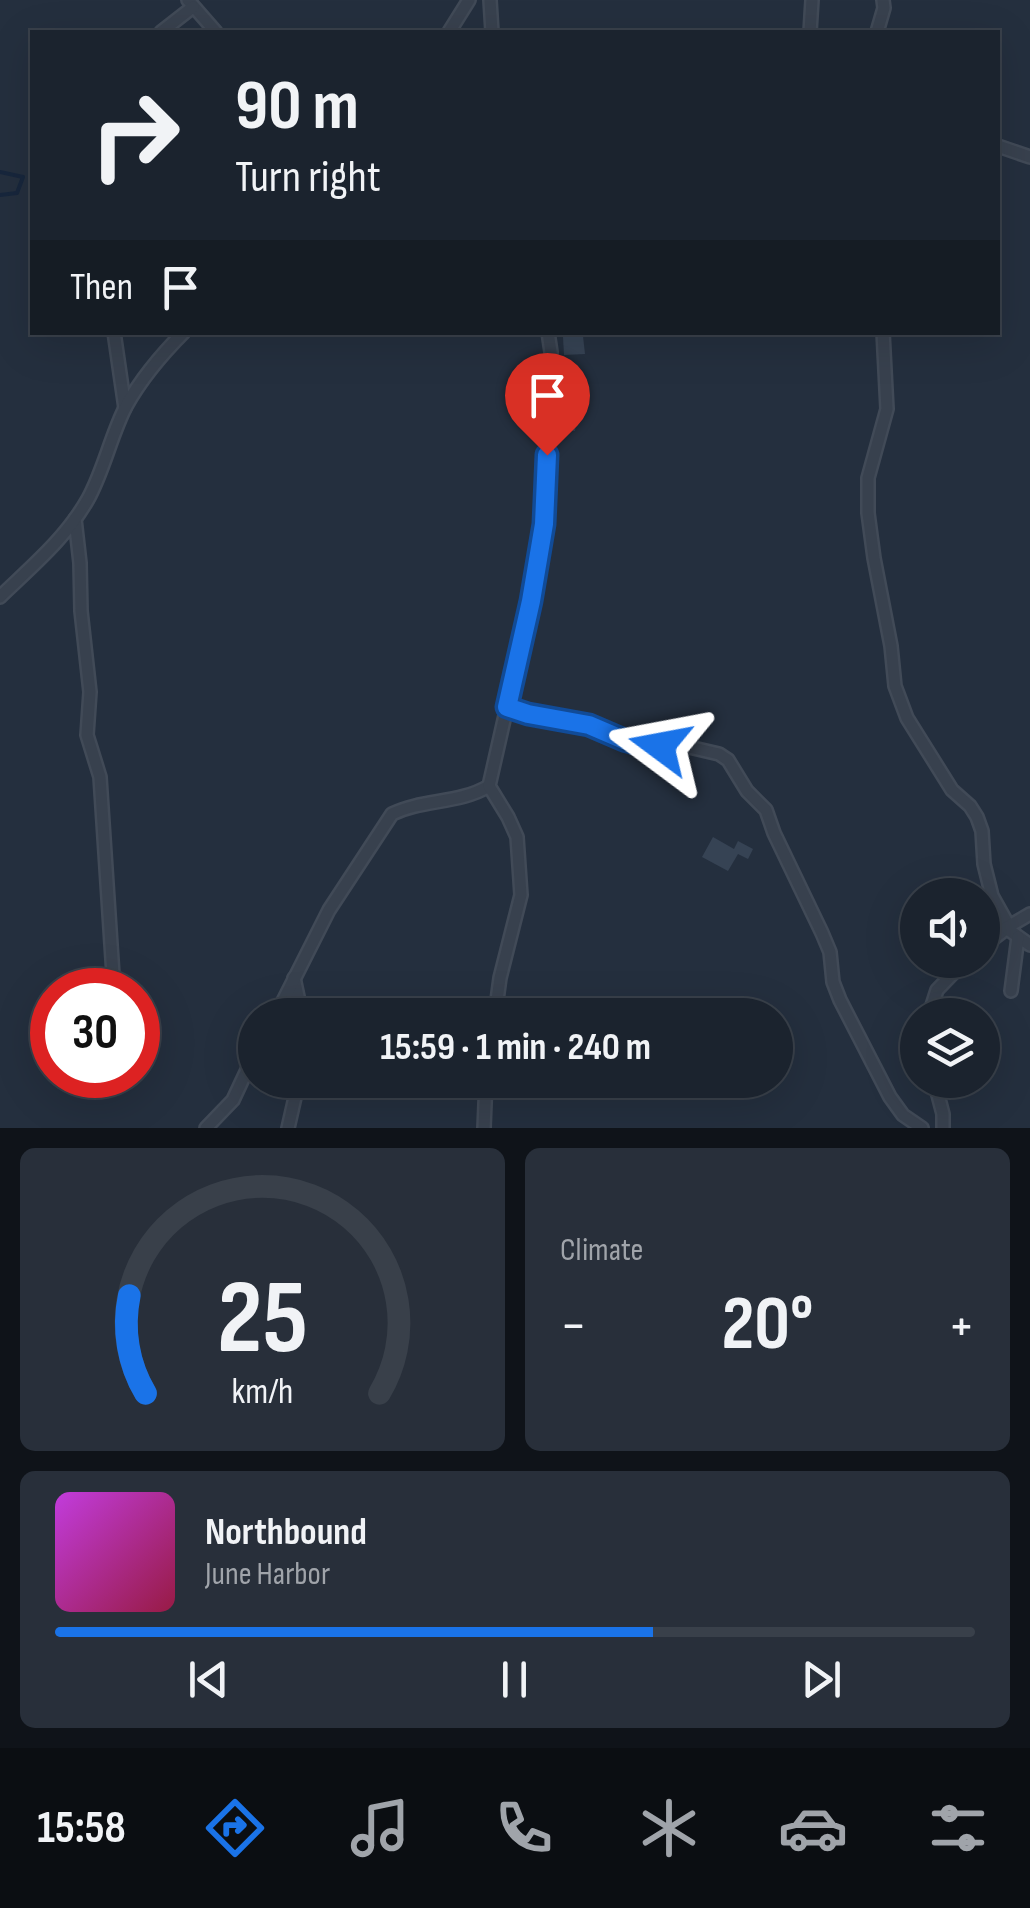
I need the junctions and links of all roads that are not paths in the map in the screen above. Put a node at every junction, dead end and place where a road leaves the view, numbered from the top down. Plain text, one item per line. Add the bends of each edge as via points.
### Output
1 (469, 0) edge
2 (490, 0) edge
3 (812, 0) edge
4 (883, 0) edge
5 (190, 3) edge
6 (163, 30) edge
7 (214, 30) edge
8 (450, 30) edge
9 (492, 30) edge
10 (810, 30) edge
11 (878, 30) edge
12 (1000, 147) edge
13 (1030, 157) edge
14 (114, 335) edge
15 (181, 335) edge
16 (548, 335) edge
17 (883, 335) edge
18 (125, 408) junction
19 (75, 519) junction
20 (0, 597) edge
21 (507, 707) junction
22 (489, 786) junction
23 (1030, 914) edge
24 (1006, 928) junction
25 (1000, 933) edge
26 (1018, 936) junction
27 (1030, 945) edge
28 (113, 968) edge
29 (294, 978) junction
30 (1011, 991) dead end
31 (284, 998) edge
32 (298, 998) edge
33 (497, 998) edge
34 (238, 1089) edge
35 (296, 1098) edge
36 (486, 1098) edge
37 (939, 1098) edge
38 (486, 1126) edge
39 (206, 1128) edge
40 (288, 1128) edge
41 (922, 1128) edge
42 (944, 1128) edge

1 - 8 street
2 - 9 street
3 - 10 street
4 - 11 street
5 - 6 street
5 - 7 street
12 - 13 street
14 - 18 street
15 - 18 street
16 - 21 street via 544,524
17 - 24 street via 887,409 868,478 868,513 895,686 935,765 977,818 992,896
18 - 19 street
19 - 20 street
19 - 28 street via 90,692 87,735 103,801
21 - 22 street
21 - 41 street via 728,760 766,810 830,952 840,1000 890,1097
22 - 29 street via 392,814
22 - 33 street via 517,838 521,896
23 - 24 street
24 - 25 street
24 - 26 street
26 - 27 street
26 - 30 street
29 - 31 street
29 - 32 street
34 - 39 street
35 - 40 street
36 - 38 street
37 - 42 street

